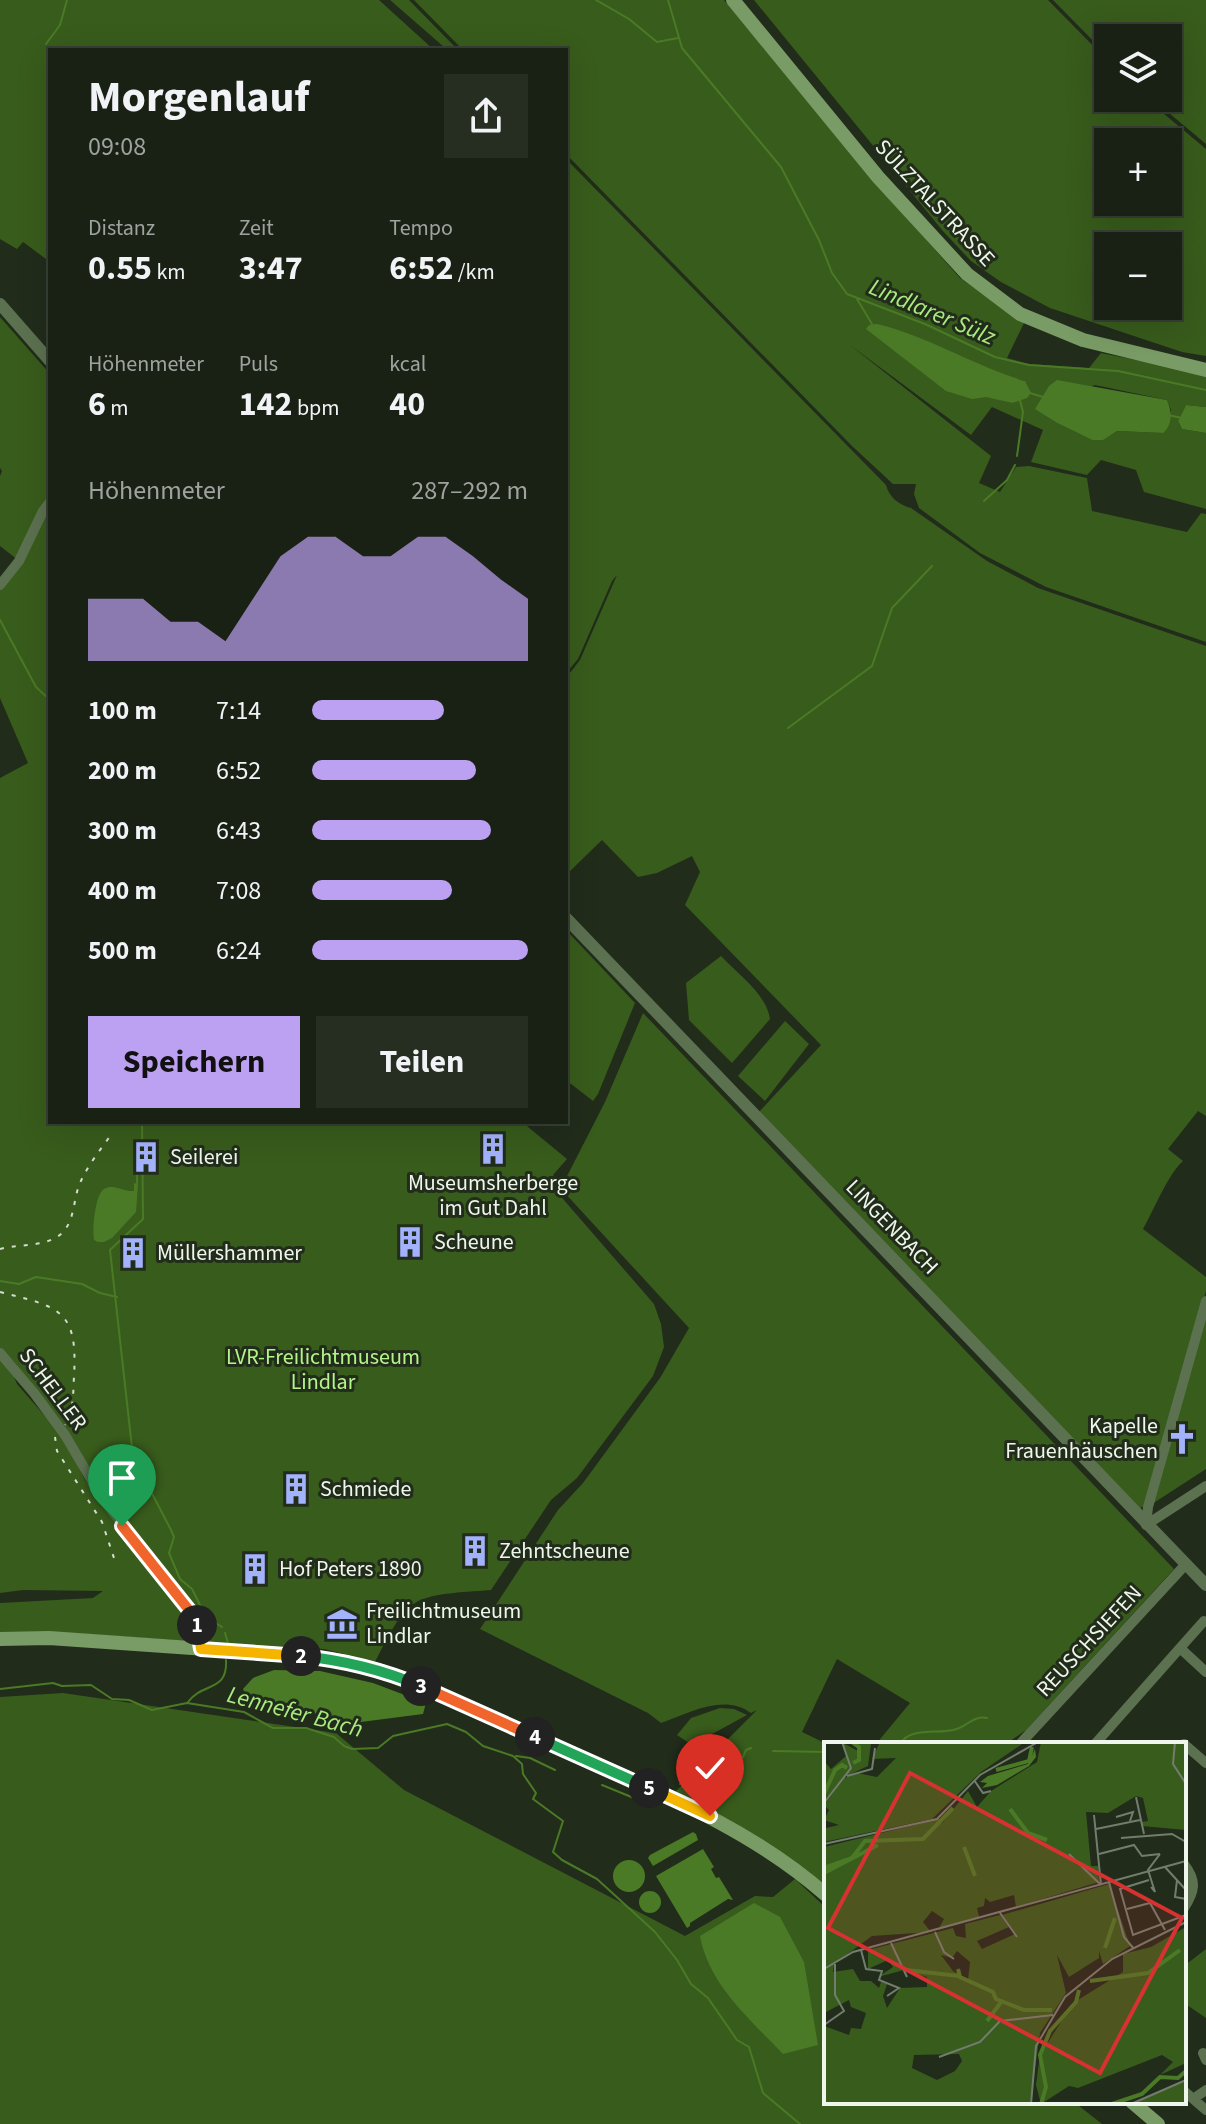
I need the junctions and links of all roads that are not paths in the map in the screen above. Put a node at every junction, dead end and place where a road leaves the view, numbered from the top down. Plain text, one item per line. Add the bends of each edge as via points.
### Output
1 (733, 0) edge
2 (0, 304) edge
3 (48, 359) edge
4 (1206, 370) edge
5 (48, 505) edge
6 (0, 585) edge
7 (568, 920) edge
8 (1206, 1301) edge
9 (0, 1353) edge
10 (1206, 1486) edge
11 (1146, 1525) junction
12 (1186, 1564) junction
13 (1206, 1585) edge
14 (1204, 1621) edge
15 (0, 1639) edge
16 (1180, 1648) junction
17 (201, 1649) junction
18 (1206, 1672) edge
19 (1173, 1734) dead end
20 (1022, 1742) edge
21 (1097, 1742) edge
22 (1182, 1742) edge
23 (1186, 1746) edge
24 (1206, 1763) edge
25 (1186, 1867) edge
26 (824, 1893) edge
27 (1186, 1905) edge
28 (1206, 2090) edge
29 (1186, 2093) edge
30 (1193, 2099) junction
31 (1134, 2104) edge
32 (1206, 2110) edge
33 (1158, 2124) edge

1 - 4 main road, SÜLZTALSTRASSE via 878,177 967,274 1020,314 1083,340
2 - 3 street
5 - 6 street via 19,561
7 - 11 street, LINGENBACH
8 - 11 street
9 - 17 street, SCHELLER via 193,1615
10 - 11 street
11 - 12 street, LINGENBACH
12 - 13 street, LINGENBACH
12 - 20 street, REUSCHSIEFEN
14 - 16 street
15 - 17 main road
16 - 18 street
16 - 21 street
17 - 26 main road via 347,1662 415,1684 710,1816 766,1848
19 - 22 street
23 - 24 street
25 - 27 street via 1195,1881
28 - 30 street
29 - 30 street
30 - 32 street
31 - 33 main road

